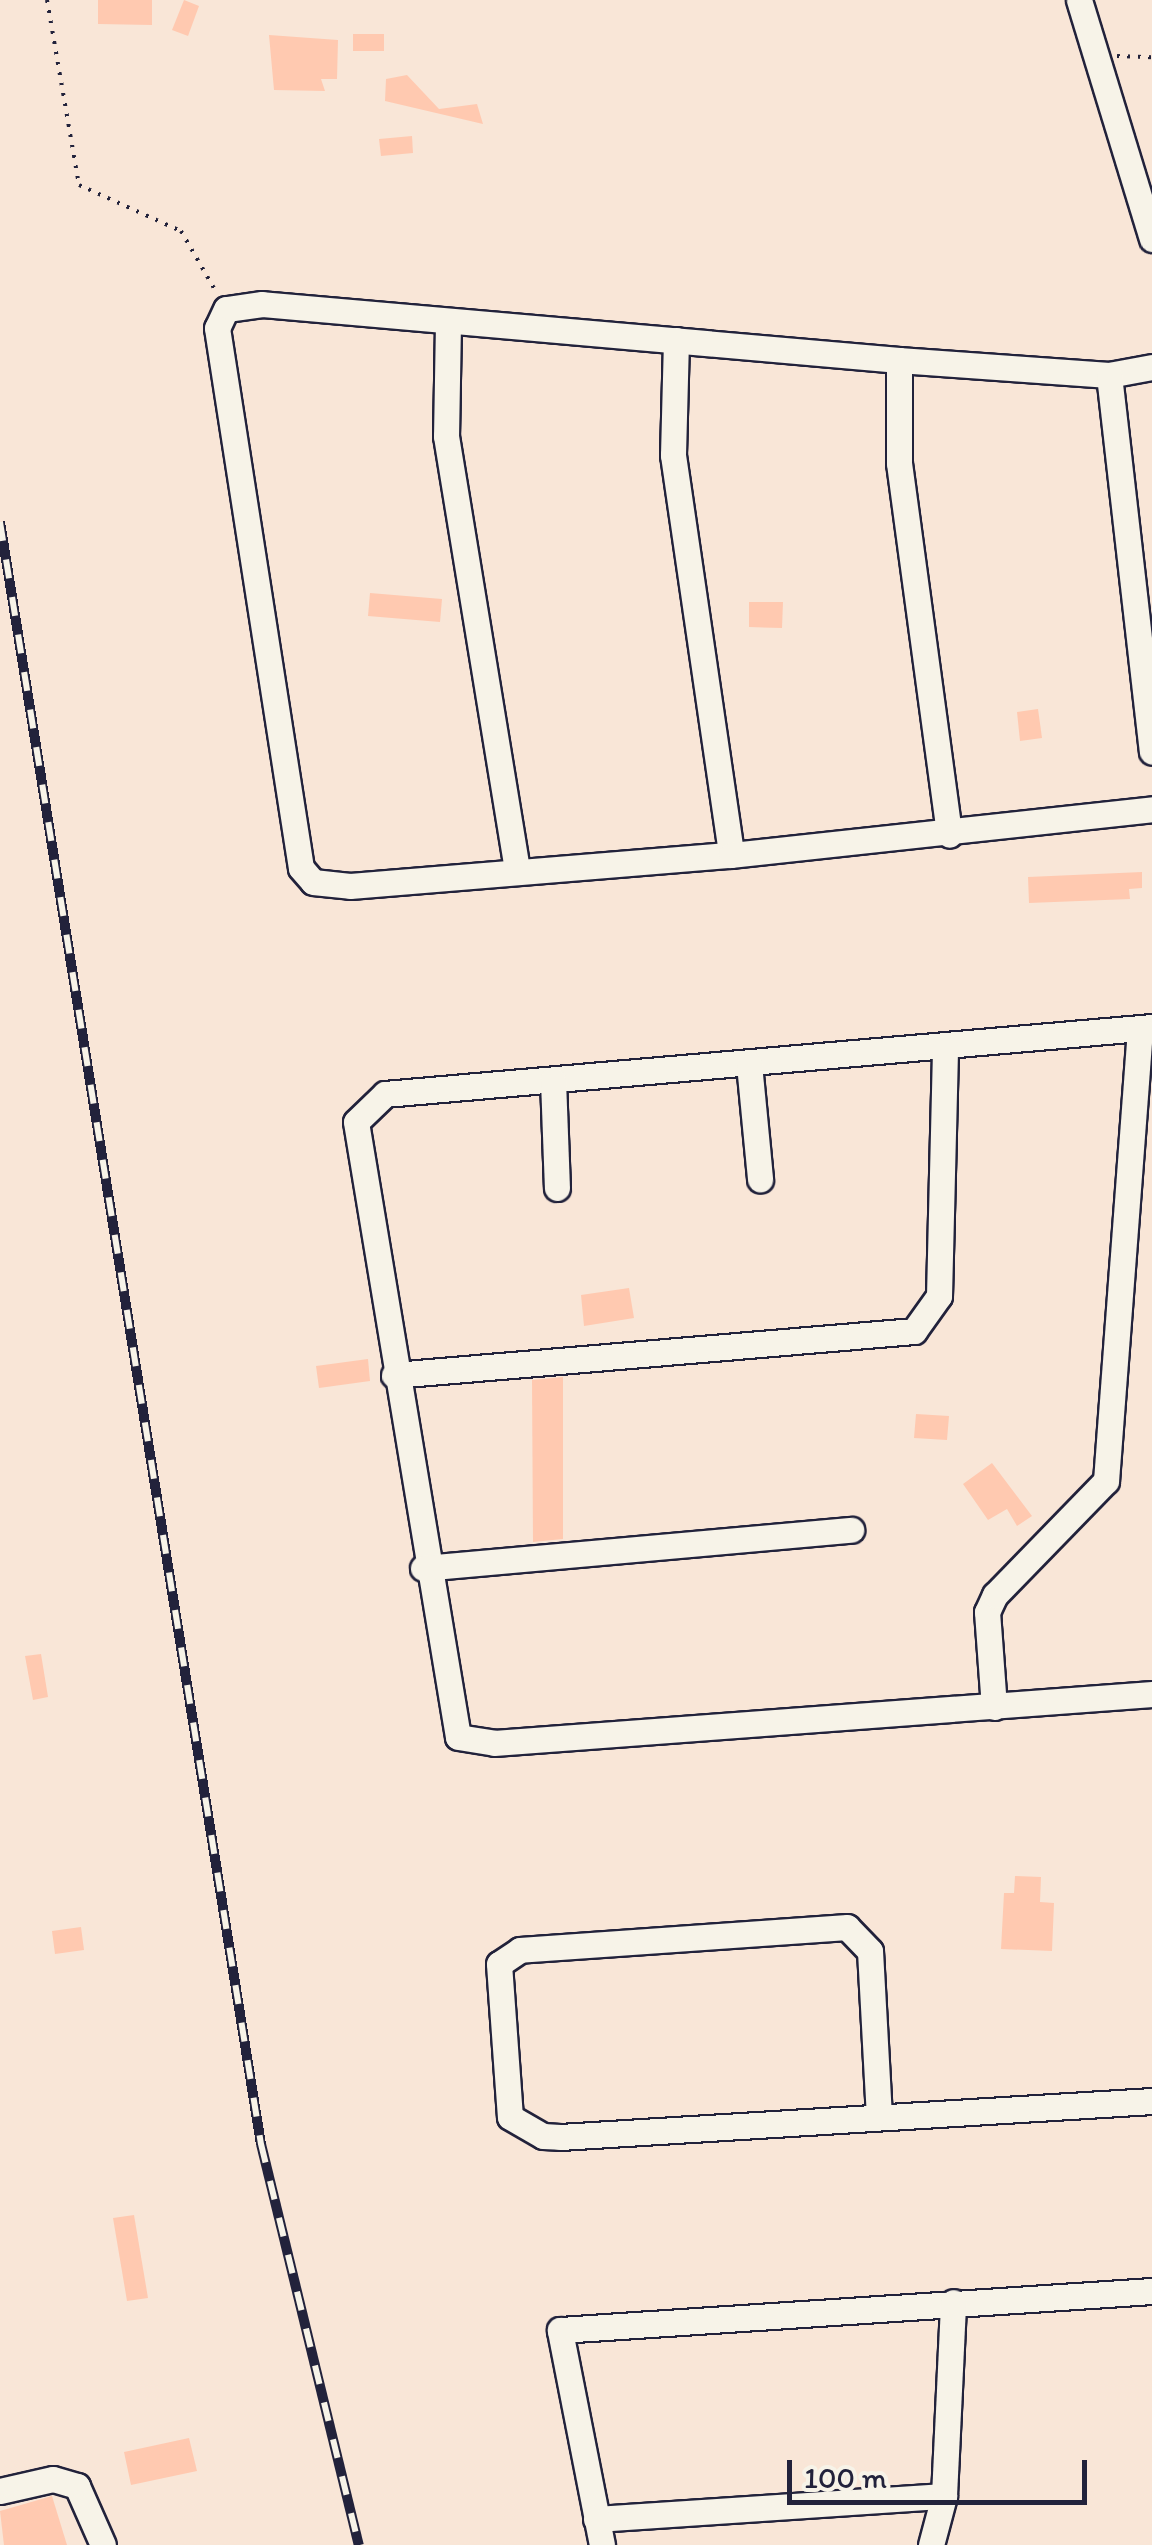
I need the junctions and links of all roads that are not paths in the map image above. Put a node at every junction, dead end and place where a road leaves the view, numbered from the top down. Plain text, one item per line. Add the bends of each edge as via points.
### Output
1 (1079, 0) edge
2 (1152, 239) edge
3 (448, 323) junction
4 (676, 340) junction
5 (899, 360) junction
6 (1152, 367) edge
7 (1109, 374) junction
8 (1152, 752) edge
9 (1152, 810) edge
10 (949, 834) junction
11 (731, 855) junction
12 (517, 869) junction
13 (1146, 1027) edge
14 (945, 1048) junction
15 (749, 1064) junction
16 (553, 1080) junction
17 (760, 1178) dead end
18 (557, 1188) dead end
19 (394, 1375) junction
20 (851, 1530) dead end
21 (423, 1568) junction
22 (1152, 1694) edge
23 (994, 1707) junction
24 (1152, 2101) edge
25 (879, 2116) junction
26 (1152, 2292) edge
27 (953, 2302) junction
28 (0, 2490) edge
29 (944, 2496) junction
30 (596, 2518) junction
31 (103, 2545) edge
32 (602, 2545) edge
33 (932, 2545) edge

1 - 2 street
3 - 4 street
3 - 12 street via 444,425
3 - 12 street via 262,304 226,309 217,328 301,868 326,887
4 - 5 street
4 - 11 street via 673,455
5 - 7 street
5 - 10 street via 904,519
6 - 7 street
7 - 8 street
9 - 10 street
10 - 11 street
11 - 12 street
13 - 14 street
13 - 23 street via 1106,1481 995,1595 987,1612
14 - 15 street
14 - 19 street via 939,1296 914,1330
15 - 16 street
15 - 17 street
16 - 18 street
16 - 19 street via 385,1094 359,1112
19 - 21 street
20 - 21 street
21 - 23 street via 450,1731 466,1740
22 - 23 street
24 - 25 street
25 - 25 street via 530,2131 510,2117 500,1964 520,1950 847,1927 870,1951
26 - 27 street
27 - 29 street
27 - 30 street via 560,2330
28 - 31 street via 53,2479 77,2486
29 - 30 street
29 - 33 street
30 - 32 street

